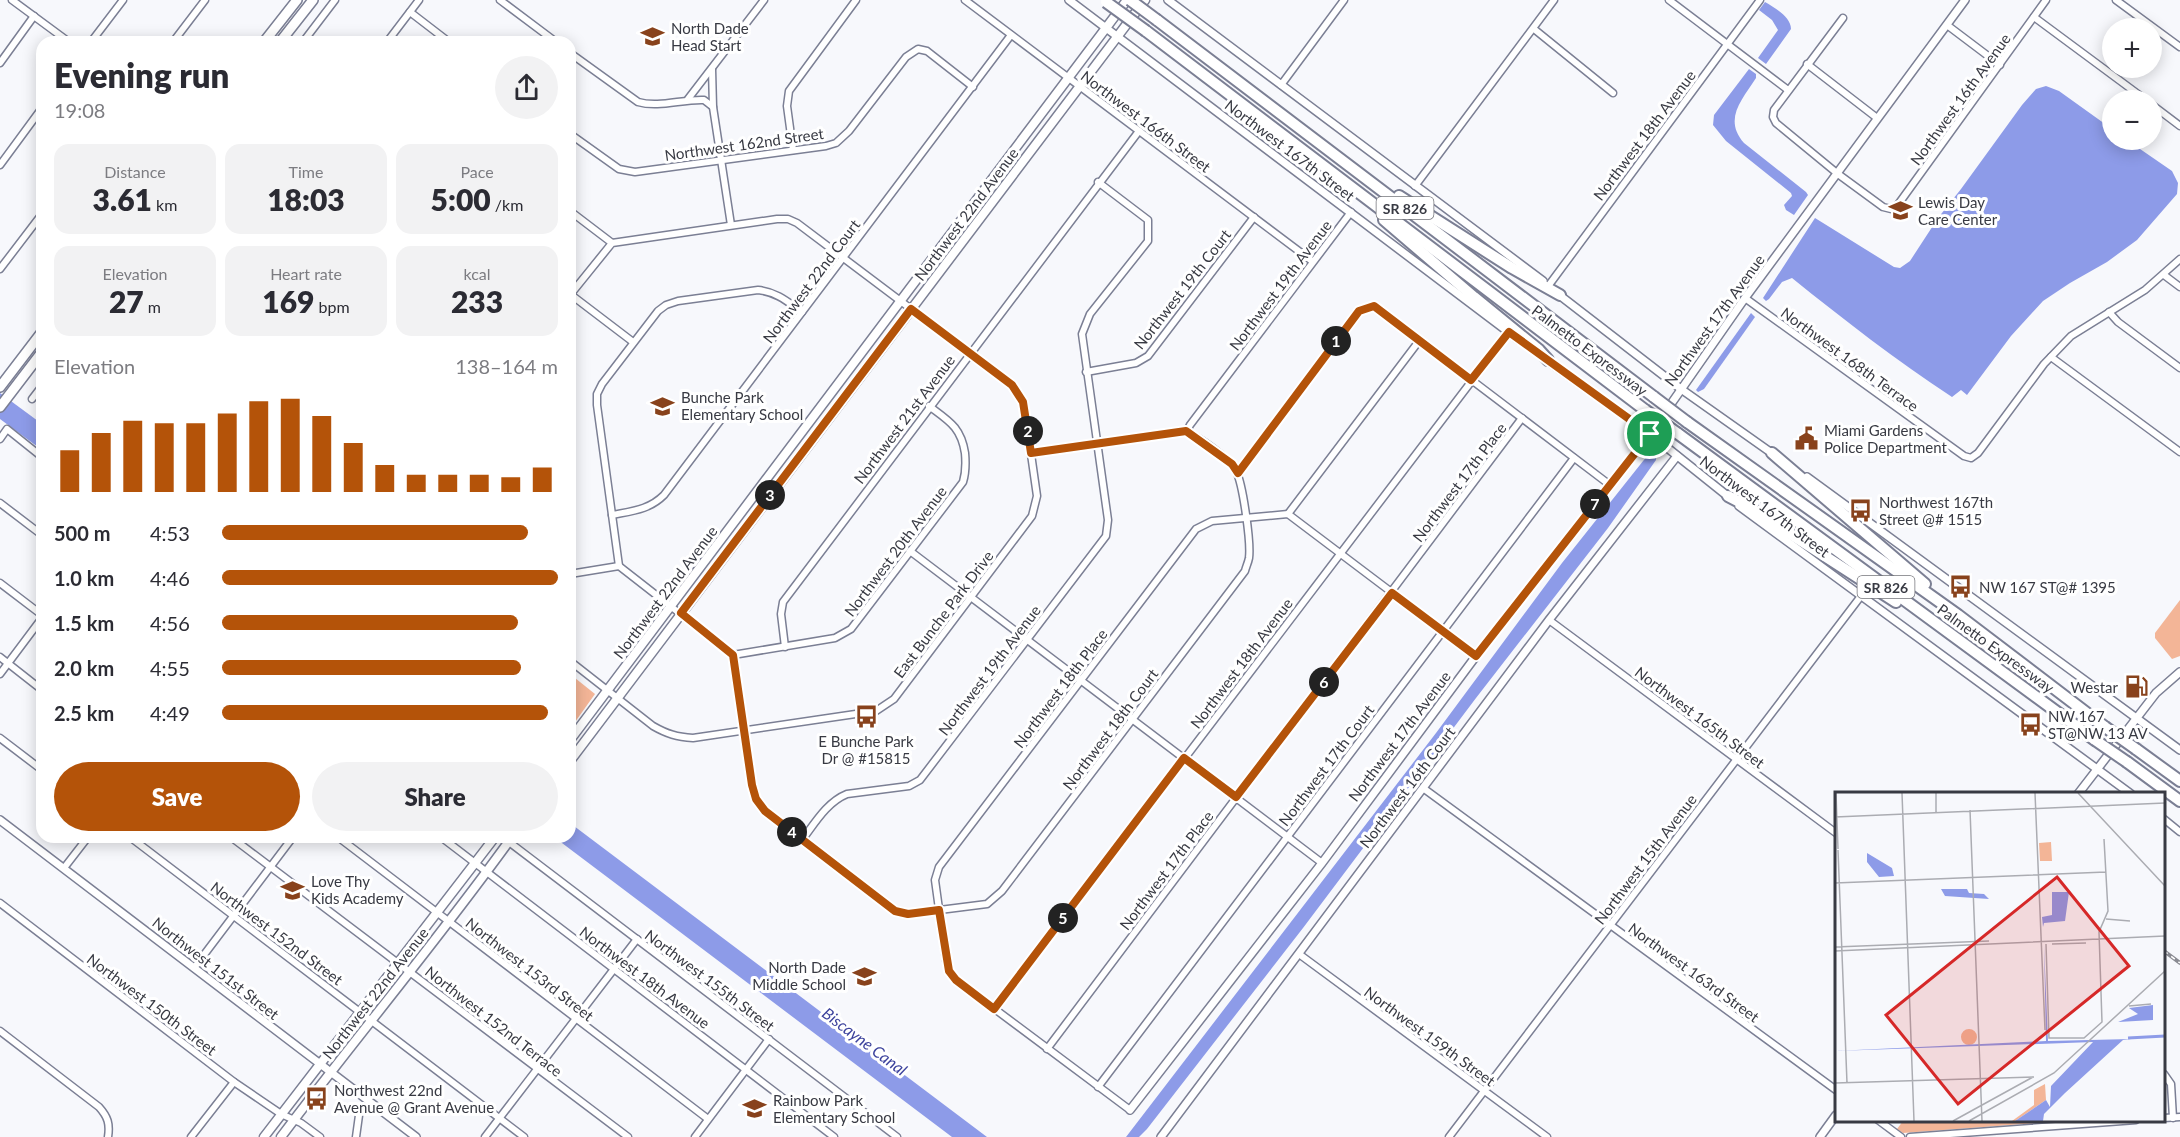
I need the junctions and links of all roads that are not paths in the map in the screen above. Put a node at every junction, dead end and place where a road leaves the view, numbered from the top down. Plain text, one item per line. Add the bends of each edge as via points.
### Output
1 (12, 0) edge
2 (122, 0) edge
3 (205, 0) edge
4 (297, 0) edge
5 (313, 0) edge
6 (335, 0) edge
7 (419, 0) edge
8 (500, 0) edge
9 (764, 0) edge
10 (856, 0) edge
11 (965, 0) edge
12 (1069, 0) edge
13 (1129, 0) edge
14 (1145, 0) edge
15 (1168, 0) edge
16 (1344, 0) edge
17 (1554, 0) edge
18 (1669, 0) edge
19 (1760, 0) edge
20 (1965, 0) edge
21 (2046, 0) edge
22 (2116, 0) edge
23 (1105, 1) edge
24 (410, 12) junction
25 (34, 16) junction
26 (2034, 17) junction
27 (1843, 18) dead end
28 (1947, 25) junction
29 (1106, 28) junction
30 (1534, 29) junction
31 (1011, 35) junction
32 (61, 36) edge
33 (95, 36) edge
34 (178, 36) edge
35 (269, 36) edge
36 (285, 36) edge
37 (308, 36) edge
38 (392, 36) edge
39 (441, 36) edge
40 (548, 36) edge
41 (1117, 36) junction
42 (1727, 43) junction
43 (2180, 47) edge
44 (576, 57) edge
45 (0, 63) edge
46 (1807, 64) junction
47 (2000, 65) junction
48 (712, 69) junction
49 (1069, 77) junction
50 (704, 78) junction
51 (711, 81) junction
52 (1080, 85) junction
53 (1281, 85) junction
54 (973, 87) junction
55 (1788, 90) junction
56 (2133, 90) edge
57 (694, 91) junction
58 (712, 93) junction
59 (1613, 93) dead end
60 (688, 99) junction
61 (701, 100) junction
62 (713, 107) junction
63 (2162, 112) edge
64 (36, 116) edge
65 (1877, 118) junction
66 (2180, 126) edge
67 (1139, 131) junction
68 (576, 138) edge
69 (1322, 145) junction
70 (793, 150) junction
71 (720, 160) junction
72 (0, 165) edge
73 (1838, 174) junction
74 (1098, 182) junction
75 (1415, 186) junction
76 (1352, 188) junction
77 (1351, 212) junction
78 (576, 216) edge
79 (1254, 217) junction
80 (36, 222) edge
81 (731, 225) junction
82 (612, 243) junction
83 (843, 259) junction
84 (2180, 259) edge
85 (1312, 261) junction
86 (0, 269) edge
87 (2164, 275) junction
88 (1549, 285) junction
89 (2180, 287) edge
90 (576, 288) edge
91 (1560, 295) junction
92 (1745, 298) junction
93 (576, 299) edge
94 (901, 302) junction
95 (911, 309) junction
96 (802, 312) junction
97 (2109, 312) junction
98 (1509, 332) junction
99 (36, 340) edge
100 (1419, 341) junction
101 (633, 342) junction
102 (969, 353) junction
103 (2050, 357) junction
104 (36, 360) edge
105 (1548, 360) junction
106 (2180, 368) edge
107 (1086, 372) junction
108 (1471, 380) junction
109 (0, 387) edge
110 (1682, 389) junction
111 (36, 394) edge
112 (32, 399) dead end
113 (929, 406) junction
114 (0, 407) edge
115 (1522, 418) junction
116 (1186, 431) junction
117 (1650, 434) junction
118 (0, 439) edge
119 (1097, 445) junction
120 (36, 452) edge
121 (2180, 452) edge
122 (1031, 453) junction
123 (1772, 453) junction
124 (1677, 456) junction
125 (1574, 458) junction
126 (1238, 473) junction
127 (1610, 485) junction
128 (1728, 496) junction
129 (0, 503) edge
130 (1288, 514) junction
131 (612, 515) junction
132 (1245, 517) junction
133 (36, 530) edge
134 (910, 551) junction
135 (1339, 554) junction
136 (619, 566) junction
137 (576, 573) edge
138 (0, 583) edge
139 (1392, 593) junction
140 (1861, 596) junction
141 (971, 597) junction
142 (671, 606) junction
143 (36, 611) edge
144 (681, 613) junction
145 (1923, 614) junction
146 (1958, 615) junction
147 (1549, 620) junction
148 (36, 624) edge
149 (1442, 631) junction
150 (1028, 640) junction
151 (785, 647) junction
152 (733, 655) junction
153 (1476, 656) junction
154 (0, 657) edge
155 (8, 663) junction
156 (576, 666) edge
157 (2180, 672) edge
158 (0, 674) edge
159 (1081, 680) junction
160 (36, 685) edge
161 (607, 690) junction
162 (617, 697) junction
163 (2136, 718) junction
164 (1132, 719) junction
165 (744, 730) junction
166 (576, 732) edge
167 (0, 738) edge
168 (2180, 750) edge
169 (576, 753) edge
170 (1184, 758) junction
171 (1736, 759) junction
172 (36, 765) edge
173 (2097, 770) junction
174 (2180, 781) edge
175 (1423, 788) junction
176 (2080, 792) edge
177 (2128, 792) edge
178 (1236, 797) junction
179 (2180, 801) edge
180 (0, 820) edge
181 (2165, 821) edge
182 (1835, 832) edge
183 (2180, 832) edge
184 (1287, 836) junction
185 (802, 840) junction
186 (83, 843) edge
187 (138, 843) edge
188 (239, 843) edge
189 (288, 843) edge
190 (346, 843) edge
191 (449, 843) edge
192 (491, 843) edge
193 (507, 843) edge
194 (515, 843) edge
195 (1322, 862) junction
196 (476, 863) junction
197 (270, 867) junction
198 (64, 868) junction
199 (486, 872) junction
200 (0, 903) edge
201 (939, 910) junction
202 (437, 914) junction
203 (234, 915) junction
204 (448, 922) junction
205 (1610, 926) junction
206 (637, 939) junction
207 (1299, 954) junction
208 (399, 963) junction
209 (194, 968) junction
210 (614, 969) junction
211 (410, 971) junction
212 (994, 1009) junction
213 (360, 1012) junction
214 (575, 1020) junction
215 (372, 1021) junction
216 (0, 1031) edge
217 (769, 1039) junction
218 (1047, 1049) junction
219 (319, 1064) junction
220 (537, 1069) junction
221 (746, 1070) junction
222 (330, 1072) junction
223 (2165, 1076) edge
224 (234, 1082) junction
225 (1098, 1087) junction
226 (1835, 1089) edge
227 (1485, 1091) junction
228 (360, 1108) dead end
229 (1130, 1110) joint
230 (281, 1114) junction
231 (1835, 1116) edge
232 (500, 1118) junction
233 (2177, 1118) edge
234 (708, 1119) junction
235 (294, 1120) junction
236 (1881, 1122) edge
237 (2109, 1122) edge
238 (108, 1137) edge
239 (191, 1137) edge
240 (264, 1137) edge
241 (280, 1137) edge
242 (320, 1137) edge
243 (356, 1137) edge
244 (416, 1137) edge
245 (485, 1137) edge
246 (524, 1137) edge
247 (628, 1137) edge
248 (694, 1137) edge
249 (834, 1137) edge
250 (897, 1137) edge
251 (1161, 1137) edge
252 (1449, 1137) edge
253 (1547, 1137) edge
254 (1820, 1137) edge
255 (1901, 1137) edge
256 (1910, 1137) edge

1 - 25 street
2 - 33 street
3 - 34 street
4 - 35 main road
5 - 36 main road
6 - 37 street
7 - 24 street
8 - 40 street
9 - 48 street
10 - 70 street via 789,90
11 - 31 street, Northwest 166th Street
12 - 29 street, Northwest 167th Street
13 - 29 main road, Northwest 22nd Avenue
13 - 69 highway, Palmetto Expressway / SR 826, bridge
14 - 41 main road, Northwest 22nd Avenue
15 - 53 street
16 - 53 street
17 - 30 street
18 - 42 street
19 - 42 street, Northwest 18th Avenue
20 - 28 street, Northwest 17th Avenue
21 - 26 street, Northwest 16th Avenue
22 - 43 street
23 - 76 highway, Palmetto Expressway / SR 826, bridge
24 - 38 street
24 - 39 street
25 - 32 street
25 - 45 street
26 - 47 street, Northwest 16th Avenue
26 - 56 street
27 - 46 street
28 - 47 street
28 - 65 street, Northwest 17th Avenue
29 - 41 street, Northwest 167th Street
29 - 49 main road, Northwest 22nd Avenue
30 - 59 street
30 - 75 street
31 - 49 street, Northwest 166th Street
31 - 54 street, Northwest 22nd Court
41 - 52 main road, Northwest 22nd Avenue
41 - 77 street, Northwest 167th Street
42 - 55 street
42 - 88 street, Northwest 18th Avenue
44 - 60 street via 638,102 648,105
46 - 55 street
46 - 65 street
47 - 73 street, Northwest 16th Avenue via 1897,206 1883,207
48 - 50 street
48 - 51 street
49 - 52 street, Northwest 166th Street
49 - 94 main road, Northwest 22nd Avenue
50 - 51 street
50 - 57 street
51 - 58 street
52 - 67 street, Northwest 166th Street
52 - 95 main road, Northwest 22nd Avenue
53 - 75 street
54 - 70 street, Northwest 162nd Street via 927,51 918,49 906,57 836,143
54 - 83 street, Northwest 22nd Court
55 - 73 street via 1774,110 1776,123
57 - 60 street
57 - 61 street
58 - 61 street
58 - 62 street
60 - 61 street
61 - 62 street
62 - 71 street
63 - 66 street
64 - 72 street
65 - 73 street, Northwest 17th Avenue
67 - 74 street, Northwest 21st Avenue
67 - 79 street, Northwest 166th Street
68 - 71 street, Northwest 162nd Street via 627,172
69 - 91 highway
69 - 146 highway, Palmetto Expressway / SR 826, bridge via 1687,422
70 - 71 street, Northwest 162nd Street
71 - 81 street
73 - 92 street, Northwest 17th Avenue
74 - 102 street, Northwest 21st Avenue
74 - 107 street via 1148,220 1148,241 1086,320 1082,334
75 - 88 street
76 - 105 highway
76 - 145 highway, Palmetto Expressway / SR 826, bridge
77 - 85 street, Northwest 19th Avenue
77 - 98 street, Northwest 167th Street
78 - 82 street
79 - 85 street, Northwest 166th Street
79 - 107 street, Northwest 19th Court via 1148,356 1136,363
80 - 86 street
81 - 82 street, East Bunche Park Drive
81 - 83 street, East Bunche Park Drive via 788,219
82 - 90 street
83 - 94 street, East Bunche Park Drive
83 - 96 street, Northwest 22nd Court
84 - 87 street
85 - 116 street, Northwest 19th Avenue
87 - 89 street
87 - 97 street
88 - 91 street
91 - 110 street
92 - 103 street, Northwest 168th Terrace via 1971,458
92 - 110 street, Northwest 17th Avenue
93 - 101 street
94 - 95 street, East Bunche Park Drive
94 - 142 main road, Northwest 22nd Avenue
95 - 102 street, East Bunche Park Drive
95 - 144 main road, Northwest 22nd Avenue
96 - 101 street via 770,291 678,301 658,310
96 - 131 street, Northwest 22nd Court via 664,495 645,509
97 - 103 street via 2072,336
97 - 106 street
98 - 105 street, Northwest 167th Street
98 - 108 street, Northwest 18th Avenue
99 - 109 main road
100 - 108 street
100 - 126 street via 1374,306 1359,311
100 - 130 street
101 - 131 street via 597,394
102 - 113 street, Northwest 21st Avenue
102 - 122 street, East Bunche Park Drive via 1018,393
103 - 121 street
104 - 114 main road
105 - 117 street, Northwest 167th Street
107 - 119 street
108 - 115 street
108 - 135 street, Northwest 18th Avenue
110 - 117 street, Northwest 17th Avenue
110 - 123 street
111 - 112 street
113 - 134 street, Northwest 20th Avenue via 960,432 965,475
113 - 151 street, Northwest 21st Avenue via 783,602
115 - 125 street
115 - 139 street, Northwest 17th Place
116 - 119 street
116 - 126 street via 1232,464
117 - 124 street, Northwest 167th Street
117 - 127 street, Northwest 17th Avenue
118 - 120 street via 7,429
119 - 122 street
119 - 150 street, Northwest 19th Avenue via 1108,520 1106,536
122 - 141 street, East Bunche Park Drive via 1036,496 1032,516
123 - 146 highway
123 - 163 street
124 - 128 street, Northwest 167th Street
124 - 147 street, Northwest 16th Court
125 - 127 street
125 - 149 street, Northwest 17th Court
126 - 132 street
127 - 153 street, Northwest 17th Avenue
128 - 140 street, Northwest 167th Street
128 - 145 highway via 1897,603
129 - 133 street
130 - 132 street
130 - 135 street
131 - 136 street
132 - 159 street, Northwest 18th Place via 1212,521 1196,529
132 - 164 street, Northwest 18th Court via 1249,560 1245,571
134 - 141 street
134 - 151 street, Northwest 20th Avenue via 851,629 835,638
135 - 139 street
135 - 170 street, Northwest 18th Avenue
136 - 137 street
136 - 142 street
138 - 143 street
139 - 149 street
139 - 178 street, Northwest 17th Place
140 - 171 street, Northwest 15th Avenue
140 - 173 street, Northwest 167th Street
141 - 150 street
141 - 165 street, East Bunche Park Drive via 886,706 876,711
142 - 144 street
142 - 161 main road, Northwest 22nd Avenue
144 - 152 street
144 - 162 main road, Northwest 22nd Avenue
145 - 179 highway, Palmetto Expressway / SR 826, bridge
146 - 174 highway, Palmetto Expressway / SR 826, bridge
147 - 171 street, Northwest 165th Street
147 - 175 street, Northwest 16th Court
148 - 155 street
149 - 153 street
149 - 184 street, Northwest 17th Court
150 - 159 street
150 - 185 street, Northwest 19th Avenue via 920,780 909,786 839,797
151 - 152 street, Northwest 20th Avenue
152 - 165 street
153 - 195 street, Northwest 17th Avenue
154 - 155 street
155 - 158 street
155 - 160 street
156 - 161 street, East Bunche Park Drive
157 - 163 street via 2162,686
159 - 164 street
159 - 201 street, Northwest 18th Place via 939,867 935,880
161 - 162 street, East Bunche Park Drive
161 - 166 main road, Northwest 22nd Avenue
162 - 165 street, East Bunche Park Drive via 673,736 693,738
162 - 169 main road, Northwest 22nd Avenue
163 - 168 street
163 - 173 street
164 - 170 street
164 - 201 street, Northwest 18th Court via 1002,891 987,904
165 - 185 street, Northwest 18th Court via 756,799
167 - 172 street
170 - 178 street
170 - 212 street, Northwest 18th Avenue
171 - 182 street, Northwest 165th Street
171 - 205 street, Northwest 15th Avenue
173 - 176 street
173 - 177 street, Northwest 167th Street
175 - 205 street, Northwest 163rd Street
175 - 207 street, Northwest 16th Court
178 - 184 street
178 - 218 street, Northwest 17th Place
180 - 198 street, Northwest 151st Street
181 - 183 street
184 - 195 street
184 - 225 street, Northwest 17th Court
185 - 201 street, Northwest 18th Court via 895,911 908,914
186 - 198 street
187 - 203 street, Northwest 152nd Street
188 - 197 street, Northwest 152nd Terrace
189 - 197 street
190 - 202 street, Northwest 153rd Street
191 - 196 street, Northwest 18th Avenue
192 - 196 main road, Northwest 22nd Avenue
193 - 199 main road, Northwest 22nd Avenue
194 - 206 street, Northwest 155th Street
195 - 229 street, Northwest 17th Avenue
196 - 199 street, Northwest 18th Avenue
196 - 202 main road, Northwest 22nd Avenue
197 - 203 street
197 - 208 street, Northwest 152nd Terrace
198 - 209 street, Northwest 151st Street
199 - 204 main road, Northwest 22nd Avenue
199 - 210 street, Northwest 18th Avenue
200 - 224 street, Northwest 150th Street
201 - 212 street, Northwest 18th Place via 949,971
202 - 204 street, Northwest 153rd Street
202 - 208 main road, Northwest 22nd Avenue
203 - 209 street
203 - 213 street, Northwest 152nd Street
204 - 211 main road, Northwest 22nd Avenue
204 - 214 street, Northwest 153rd Street
205 - 226 street, Northwest 163rd Street
205 - 227 street, Northwest 15th Avenue
206 - 210 street
206 - 217 street, Northwest 155th Street
207 - 227 street, Northwest 159th Street
207 - 251 street, Northwest 16th Court
208 - 211 street, Northwest 152nd Terrace
208 - 213 main road, Northwest 22nd Avenue
209 - 219 street, Northwest 151st Street
210 - 214 street
210 - 221 street, Northwest 18th Avenue
211 - 215 main road, Northwest 22nd Avenue
211 - 220 street, Northwest 152nd Terrace
212 - 218 street, Northwest 18th Place
213 - 215 street, Northwest 152nd Street
213 - 219 main road, Northwest 22nd Avenue
214 - 220 street
214 - 234 street, Northwest 153rd Street
215 - 222 main road, Northwest 22nd Avenue
215 - 232 street, Northwest 152nd Street
216 - 238 street via 99,1107 110,1126
217 - 221 street
217 - 250 street, Northwest 155th Street
218 - 225 street, Northwest 18th Place
219 - 222 street, Northwest 151st Street
219 - 230 main road, Northwest 22nd Avenue
220 - 232 street
220 - 247 street, Northwest 152nd Terrace
221 - 234 street
221 - 249 street, Northwest 18th Avenue
222 - 235 main road, Northwest 22nd Avenue
222 - 244 street, Northwest 151st Street
223 - 233 street via 2171,1084
224 - 230 street, Northwest 150th Street
224 - 239 street
225 - 229 street, Northwest 18th Place
227 - 252 street, Northwest 15th Avenue
227 - 253 street, Northwest 159th Street
228 - 243 street
230 - 235 street, Northwest 150th Street
230 - 240 main road, Northwest 22nd Avenue
231 - 254 street
232 - 245 street
232 - 246 street, Northwest 152nd Street
234 - 248 street
235 - 241 main road, Northwest 22nd Avenue
235 - 242 street, Northwest 150th Street
236 - 255 street
237 - 256 street

